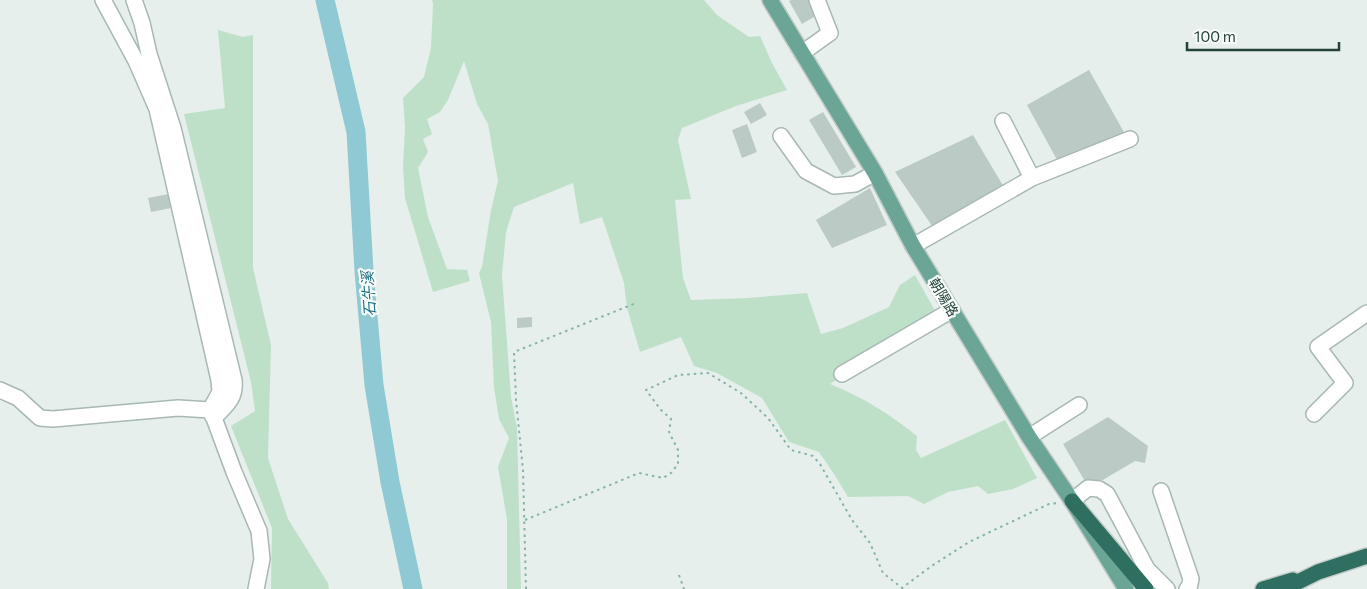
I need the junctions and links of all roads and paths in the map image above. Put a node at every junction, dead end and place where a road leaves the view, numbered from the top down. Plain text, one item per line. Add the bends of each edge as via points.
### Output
1 (103, 0) edge
2 (134, 0) edge
3 (770, 0) edge
4 (816, 0) edge
5 (802, 53) junction
6 (1003, 121) dead end
7 (781, 136) dead end
8 (1130, 139) dead end
9 (875, 173) junction
10 (1032, 178) junction
11 (913, 246) junction
12 (636, 303) dead end
13 (952, 310) junction
14 (1367, 313) edge
15 (842, 374) dead end
16 (0, 390) edge
17 (1079, 405) dead end
18 (212, 414) junction
19 (1314, 414) dead end
20 (1029, 437) junction
21 (1161, 491) dead end
22 (1072, 501) junction
23 (525, 520) junction
24 (1367, 556) edge
25 (1318, 572) junction
26 (679, 574) dead end
27 (256, 589) edge
28 (526, 589) edge
29 (684, 589) edge
30 (1126, 589) edge
31 (1146, 589) edge
32 (1168, 589) edge
33 (1187, 589) edge
34 (1263, 589) edge
35 (1284, 589) edge

1 - 18 street via 136,60 157,109 219,380 220,392
2 - 18 street via 173,128 234,380 235,391 230,400
3 - 5 main road, 朝陽路
4 - 5 street via 830,33
5 - 9 main road, 朝陽路
6 - 10 street
7 - 9 street via 806,171 834,186 855,184
8 - 10 street
9 - 11 main road, 朝陽路
10 - 11 street
11 - 13 main road, 朝陽路
12 - 23 path via 514,352
13 - 15 street
13 - 20 main road, 朝陽路
14 - 19 street via 1318,347 1345,384
16 - 18 street via 18,398 40,418 178,408
17 - 20 street
18 - 27 street via 259,531 262,559
20 - 22 main road, 朝陽路
21 - 33 street via 1191,579
22 - 23 path via 1049,504 969,542 902,588 883,572 870,543 813,456 791,450 768,418 741,394 708,373 678,375 646,390 671,419 669,432 678,450 678,464 671,473 664,478 639,474
22 - 30 main road, 朝陽路
22 - 31 highway
22 - 32 street via 1088,488 1107,494 1147,569
23 - 28 path
24 - 25 highway
25 - 34 highway
25 - 35 highway
26 - 29 path

